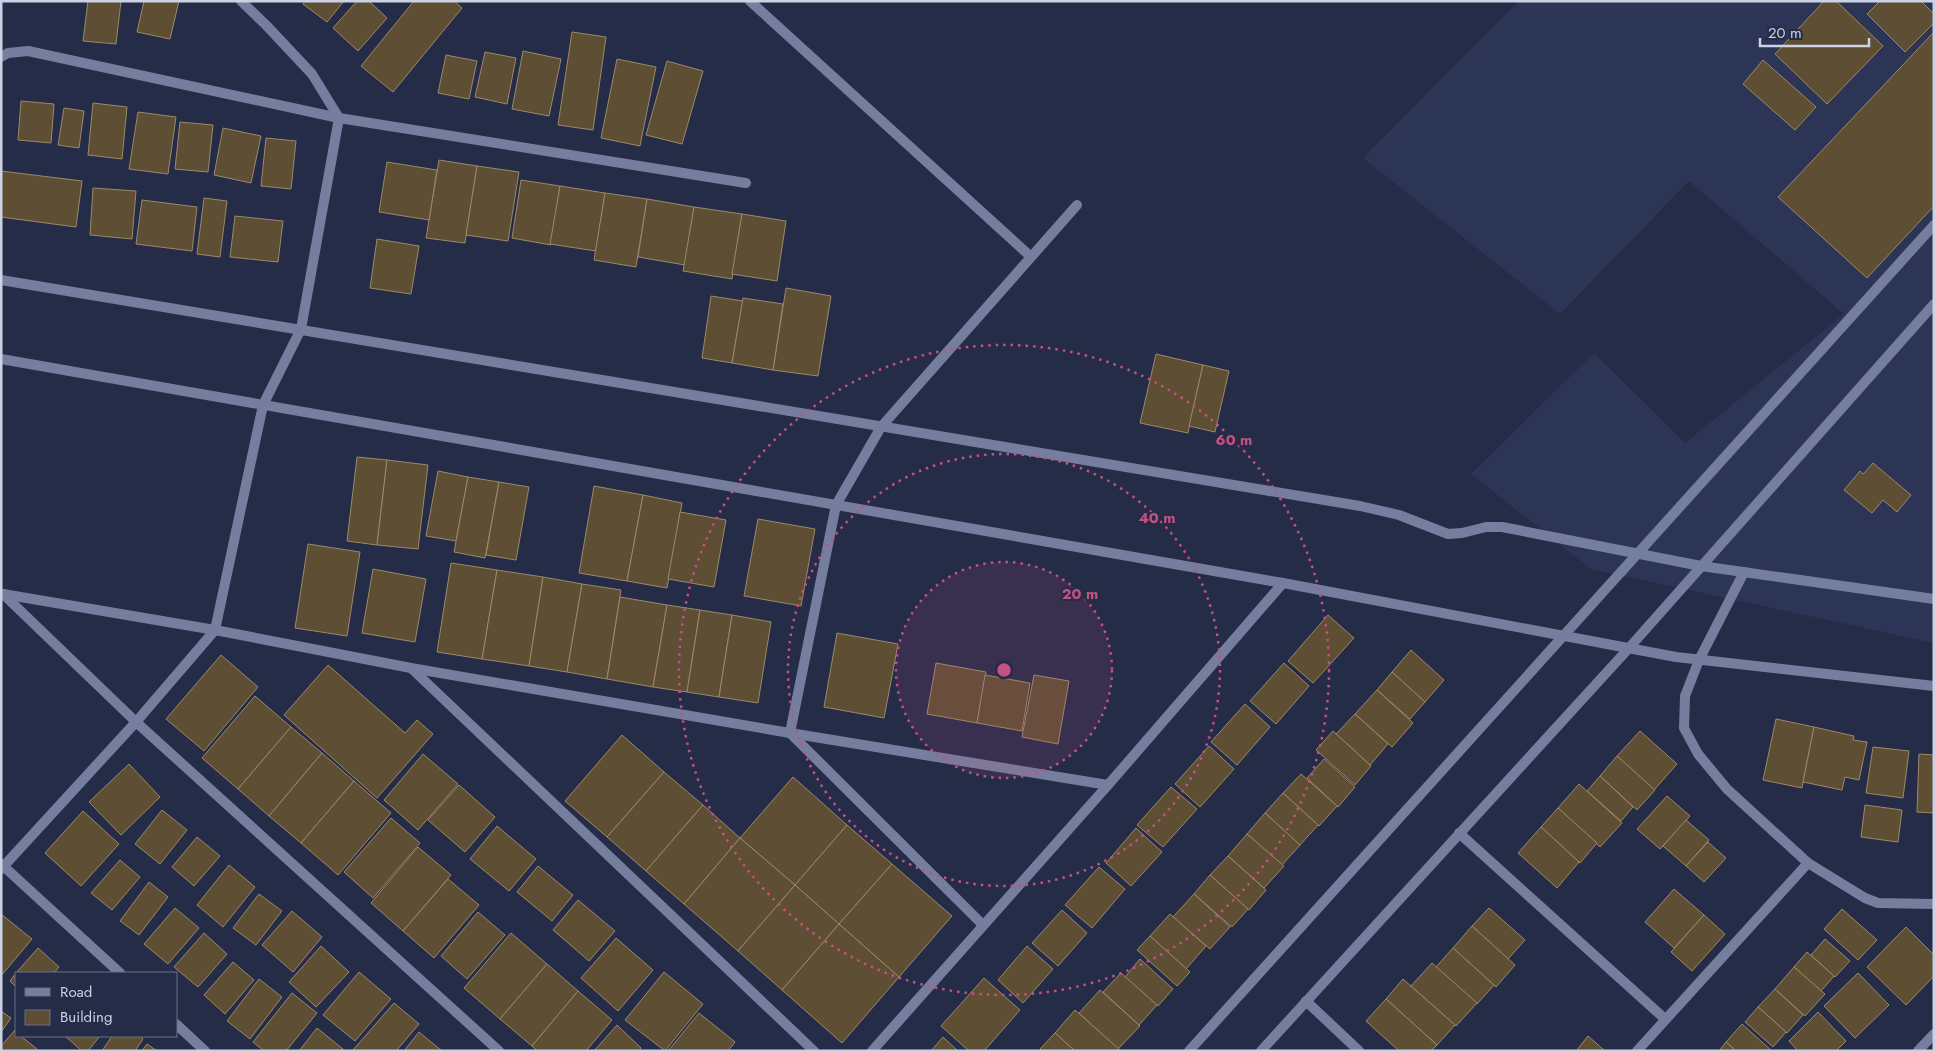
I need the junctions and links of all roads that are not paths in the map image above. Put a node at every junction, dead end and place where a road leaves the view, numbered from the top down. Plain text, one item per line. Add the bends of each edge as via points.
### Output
1 (241, 1) edge
2 (750, 1) edge
3 (1, 57) edge
4 (340, 118) junction
5 (746, 183) dead end
6 (1077, 206) dead end
7 (1934, 224) edge
8 (1030, 256) junction
9 (1, 280) edge
10 (1934, 304) edge
11 (302, 329) junction
12 (1, 359) edge
13 (263, 405) junction
14 (881, 427) junction
15 (836, 505) junction
16 (1635, 555) junction
17 (1701, 566) junction
18 (1744, 572) junction
19 (1283, 583) junction
20 (2, 594) edge
21 (1934, 599) edge
22 (215, 630) junction
23 (1563, 635) junction
24 (1629, 648) junction
25 (1699, 660) junction
26 (411, 668) junction
27 (1934, 686) edge
28 (136, 722) junction
29 (790, 733) junction
30 (1108, 785) junction
31 (1458, 833) junction
32 (1808, 862) junction
33 (2, 867) edge
34 (1934, 904) edge
35 (984, 926) junction
36 (119, 972) edge
37 (1306, 1001) junction
38 (1665, 1019) junction
39 (178, 1026) edge
40 (1934, 1034) edge
41 (205, 1051) edge
42 (499, 1051) edge
43 (814, 1051) edge
44 (872, 1051) edge
45 (1188, 1051) edge
46 (1261, 1051) edge
47 (1358, 1051) edge
48 (1637, 1051) edge
49 (1918, 1051) edge

1 - 4 street via 312,74
2 - 8 street
3 - 4 street via 28,51
4 - 5 street
4 - 11 street
6 - 8 street
7 - 16 street
8 - 14 street
9 - 11 street
10 - 17 street
11 - 13 street
11 - 14 street
12 - 13 street
13 - 15 street
13 - 22 street
14 - 15 street
14 - 16 street via 1360,506 1399,515 1448,534 1502,527
15 - 19 street
15 - 29 street
16 - 17 street
16 - 23 street
17 - 18 street
17 - 24 street
18 - 21 street
18 - 25 street
19 - 23 street
19 - 30 street
20 - 22 street
20 - 28 street
22 - 26 street
22 - 28 street
23 - 24 street
23 - 45 street
24 - 25 street
24 - 31 street
25 - 27 street
25 - 32 street via 1685,696 1684,728 1698,754 1727,789
26 - 29 street
26 - 43 street
28 - 33 street
28 - 42 street
29 - 30 street
29 - 35 street
30 - 35 street
31 - 37 street
31 - 38 street
32 - 34 street via 1878,903
32 - 38 street
33 - 36 street
35 - 44 street
37 - 46 street
37 - 47 street
38 - 48 street
39 - 41 street
40 - 49 street

